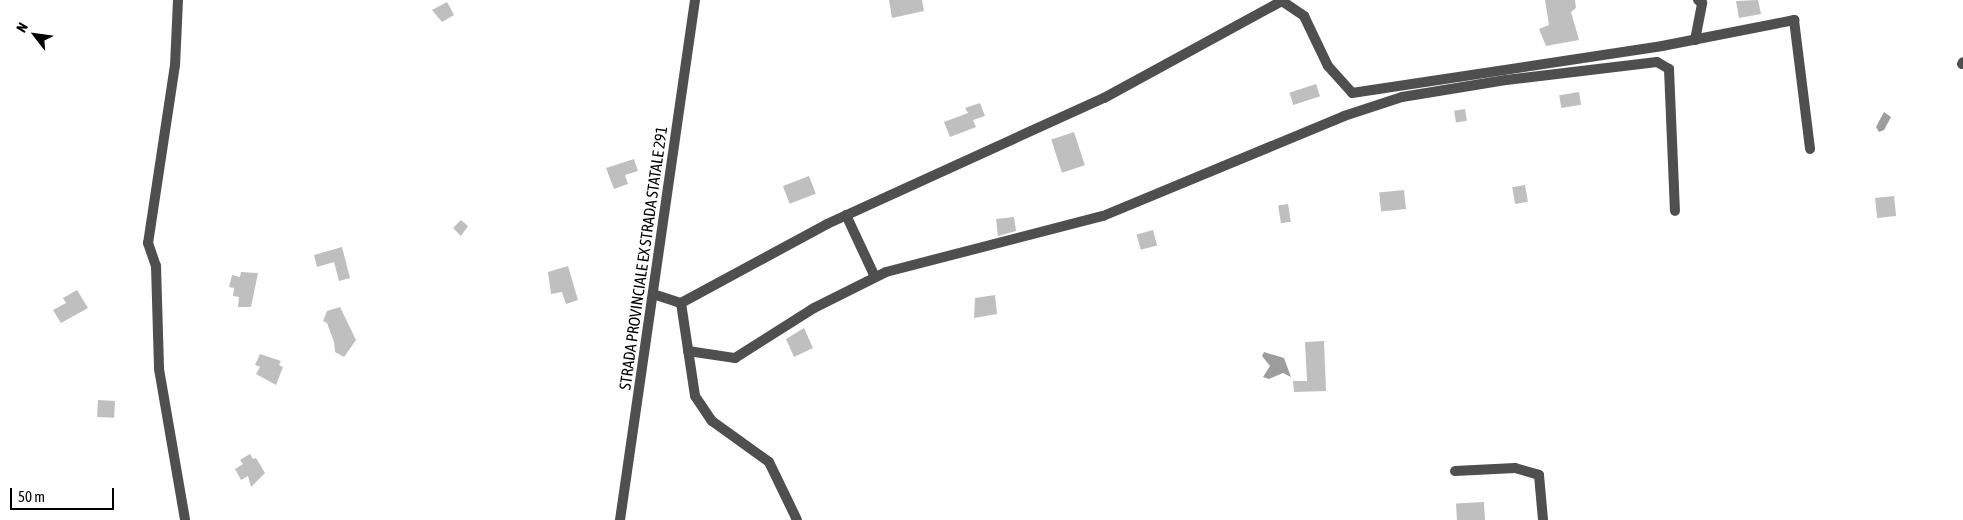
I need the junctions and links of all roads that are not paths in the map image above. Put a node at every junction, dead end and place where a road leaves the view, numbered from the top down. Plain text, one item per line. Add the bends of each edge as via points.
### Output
1 (178, 0) edge
2 (695, 0) edge
3 (1698, 0) edge
4 (1695, 40) junction
5 (1810, 149) dead end
6 (1675, 211) dead end
7 (846, 215) junction
8 (875, 277) junction
9 (653, 294) junction
10 (681, 303) junction
11 (688, 352) junction
12 (1455, 471) dead end
13 (185, 520) edge
14 (620, 520) edge
15 (796, 520) edge
16 (1543, 520) edge

1 - 13 street via 175,65 148,242 156,266 159,369
2 - 9 street, STRADA PROVINCIALE EX STRADA STATALE 291
3 - 4 street via 1702,3
4 - 5 street via 1794,20
4 - 7 street via 1352,93 1328,66 1304,16 1282,1 1104,98
6 - 8 street via 1668,69 1657,62 1506,80 1402,97 1344,116 1104,216 994,242
7 - 8 street
7 - 10 street
8 - 11 street via 814,308 735,358
9 - 10 street
9 - 14 street, STRADA PROVINCIALE EX STRADA STATALE 291
10 - 11 street
11 - 15 street via 695,396 712,421 768,462
12 - 16 street via 1515,468 1539,475

